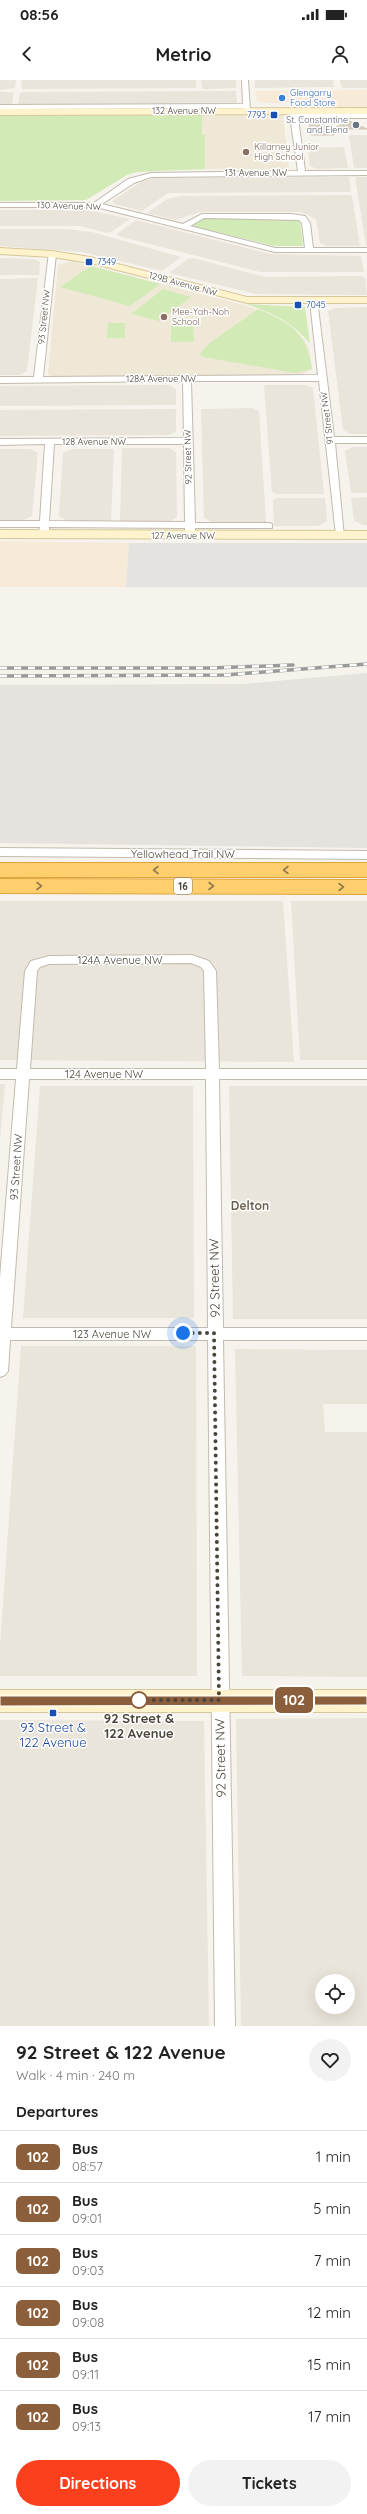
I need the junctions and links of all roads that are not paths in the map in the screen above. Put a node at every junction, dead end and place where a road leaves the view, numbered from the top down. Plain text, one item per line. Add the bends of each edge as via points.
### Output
1 (245, 80) edge
2 (0, 107) edge
3 (247, 108) junction
4 (367, 111) edge
5 (0, 112) edge
6 (293, 113) junction
7 (367, 116) edge
8 (302, 173) junction
9 (367, 173) edge
10 (0, 205) edge
11 (96, 205) junction
12 (184, 227) junction
13 (367, 250) edge
14 (0, 251) edge
15 (309, 251) junction
16 (52, 254) junction
17 (367, 300) edge
18 (314, 301) junction
19 (323, 378) junction
20 (187, 379) junction
21 (0, 380) edge
22 (38, 380) junction
23 (330, 440) junction
24 (367, 440) edge
25 (188, 441) junction
26 (0, 442) edge
27 (50, 442) junction
28 (0, 524) edge
29 (270, 526) dead end
30 (44, 529) junction
31 (190, 531) junction
32 (0, 534) edge
33 (341, 535) junction
34 (367, 535) edge
35 (0, 852) edge
36 (367, 855) edge
37 (6, 870) edge
38 (367, 870) edge
39 (0, 886) edge
40 (367, 887) edge
41 (35, 964) joint
42 (205, 964) joint
43 (0, 1074) edge
44 (22, 1074) junction
45 (211, 1074) junction
46 (367, 1074) edge
47 (214, 1333) junction
48 (2, 1334) edge
49 (367, 1334) edge
50 (0, 1371) edge
51 (219, 1700) junction
52 (0, 1701) edge
53 (367, 1701) edge
54 (226, 2026) edge

1 - 3 street
2 - 3 street, 132 Avenue NW
3 - 5 street, 132 Avenue NW
3 - 6 street, 132 Avenue NW
4 - 6 street, 132 Avenue NW
6 - 7 street, 132 Avenue NW
6 - 8 street
8 - 9 street, 131 Avenue NW
8 - 11 street, 131 Avenue NW via 161,173 131,181
10 - 11 street, 130 Avenue NW
11 - 12 street, 130 Avenue NW
12 - 15 street, 130 Avenue NW via 275,250
12 - 15 street via 202,216 302,218 306,223
13 - 15 street, 130 Avenue NW
14 - 16 street, 129B Avenue NW
16 - 18 street, 129B Avenue NW via 112,265 247,300
16 - 22 street, 93 Street NW
17 - 18 street, 129B Avenue NW
18 - 19 street, 91 Street NW
19 - 20 street, 128A Avenue NW
19 - 23 street, 91 Street NW
20 - 22 street, 128A Avenue NW
20 - 25 street, 92 Street NW
21 - 22 street, 128A Avenue NW
23 - 24 street
23 - 33 street, 91 Street NW
25 - 27 street, 128 Avenue NW
25 - 31 street, 92 Street NW
26 - 27 street, 128 Avenue NW
27 - 30 street
28 - 30 street, 127 Avenue NW
29 - 31 street, 127 Avenue NW
30 - 31 street, 127 Avenue NW
30 - 32 street, 127 Avenue NW
31 - 33 street, 127 Avenue NW
33 - 34 street, 127 Avenue NW
35 - 36 street, Yellowhead Trail NW
38 -> 37 highway, Yellowhead Trail NW / 16
39 -> 40 highway, 16
41 - 42 street, 124A Avenue NW via 49,960 192,959
41 - 44 street, 93 Street NW via 31,971
42 - 45 street, 92 Street NW via 210,971
43 - 44 street, 124 Avenue NW
44 - 45 street, 124 Avenue NW
44 - 48 street, 93 Street NW
45 - 46 street, 124 Avenue NW
45 - 47 street, 92 Street NW
47 - 48 street, 123 Avenue NW
47 - 49 street, 123 Avenue NW
47 - 51 street, 92 Street NW
48 - 50 street, 93 Street NW
51 - 52 street
51 - 53 street
51 - 54 street, 92 Street NW

